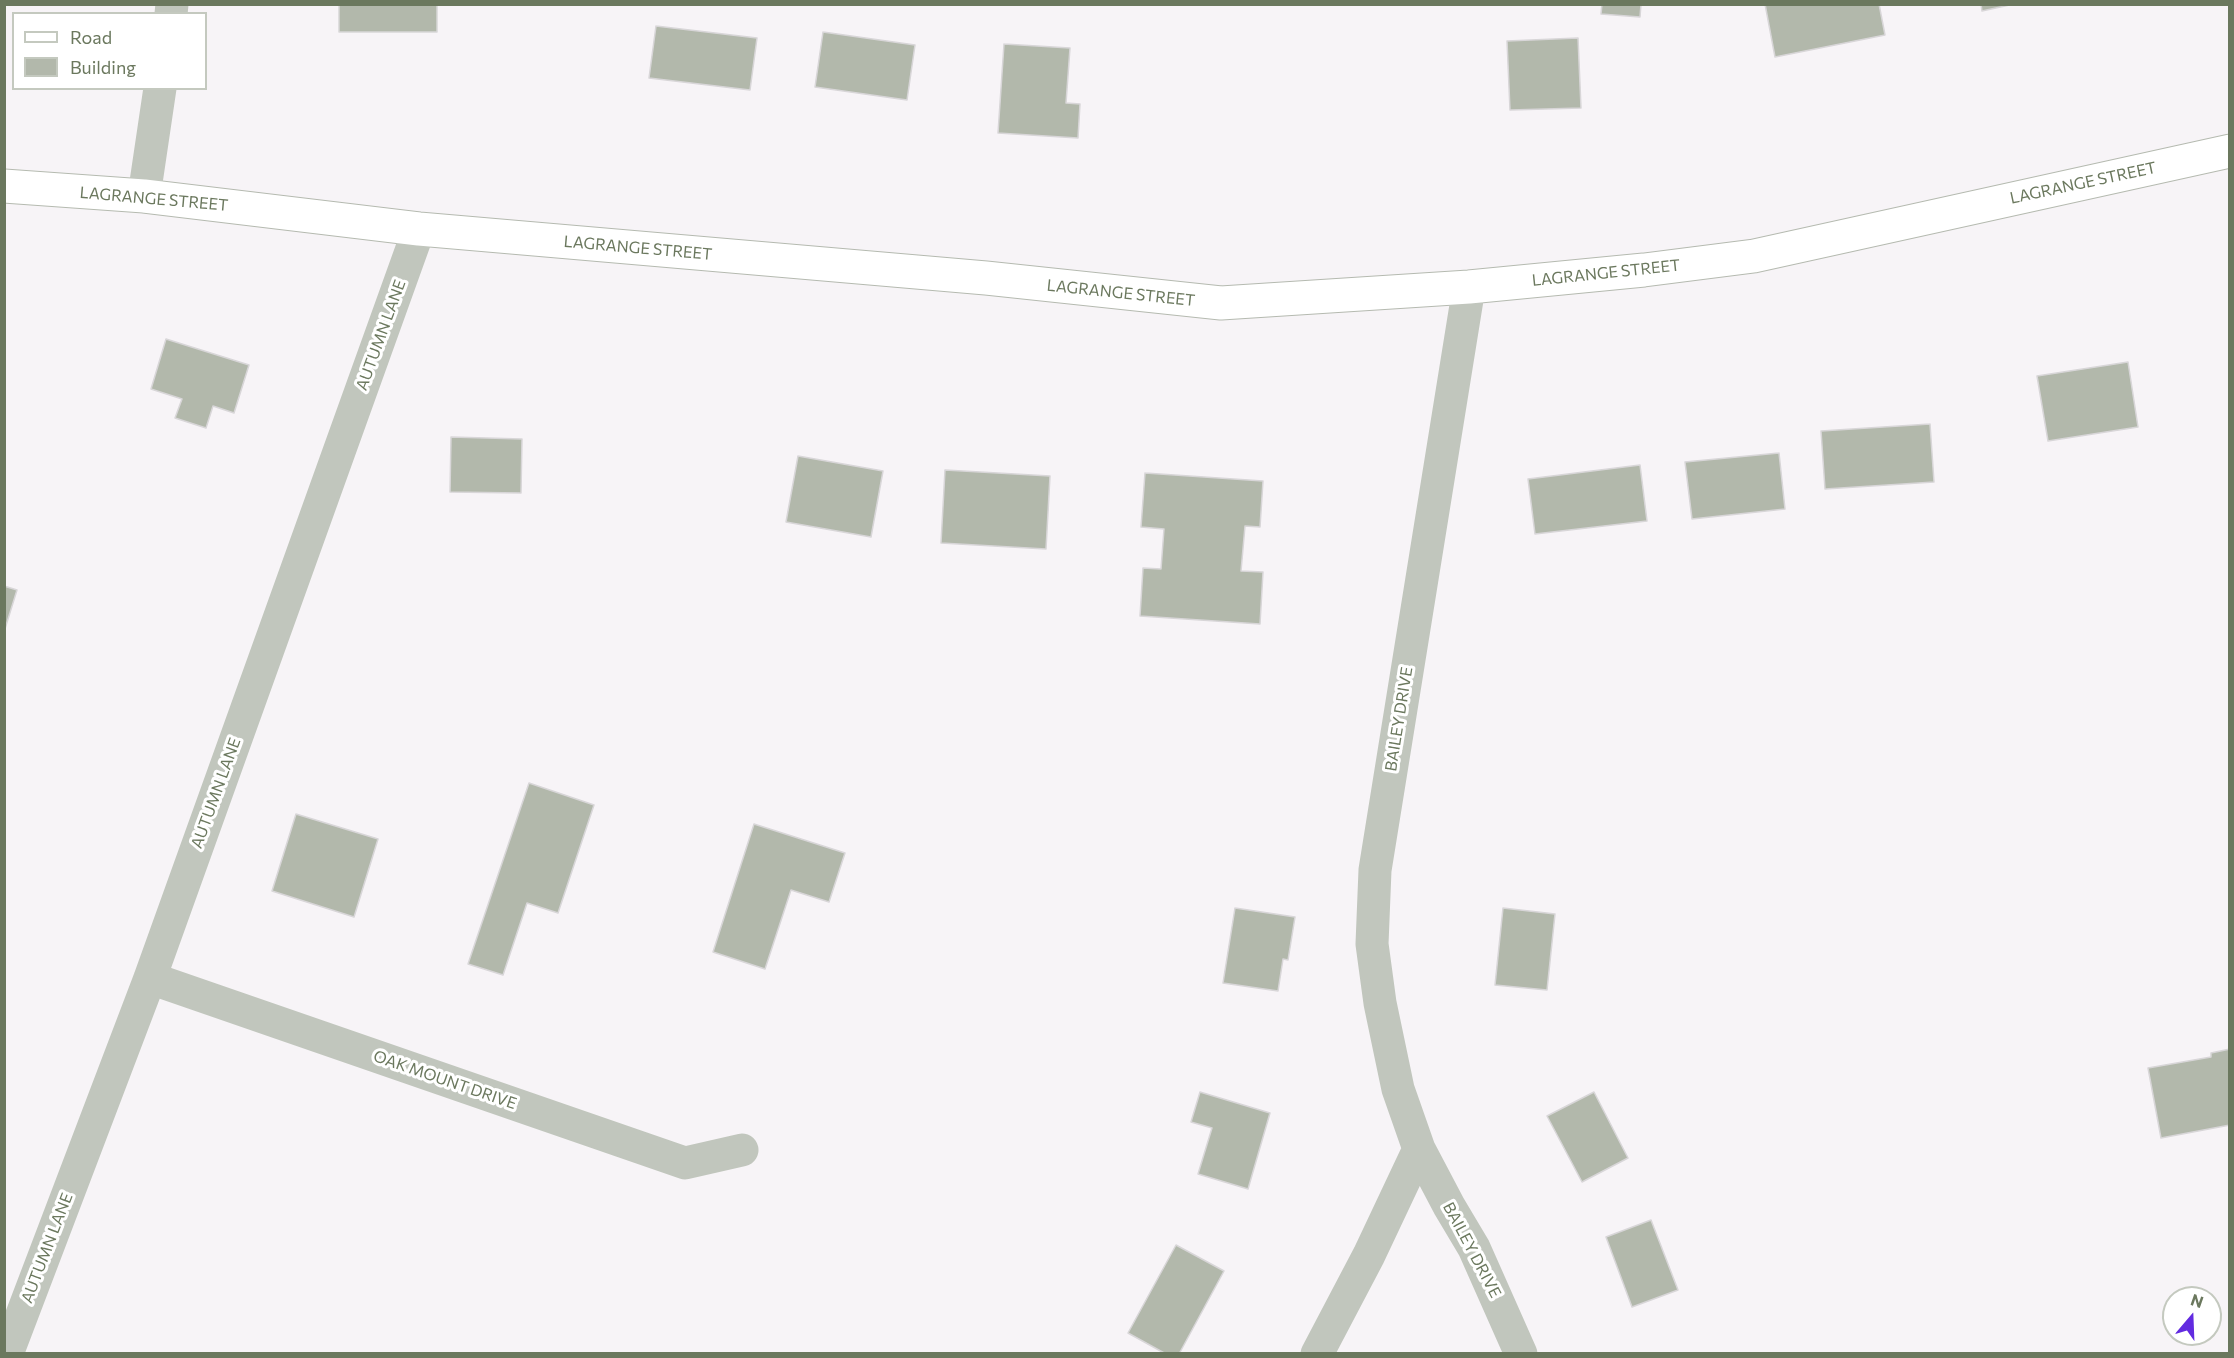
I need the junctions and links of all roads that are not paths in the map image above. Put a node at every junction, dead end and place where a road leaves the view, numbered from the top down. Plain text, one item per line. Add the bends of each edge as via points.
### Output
1 (160, 90) edge
2 (2229, 151) edge
3 (4, 186) edge
4 (144, 196) junction
5 (419, 229) junction
6 (1469, 287) junction
7 (150, 978) junction
8 (1419, 1149) junction
9 (742, 1150) dead end
10 (7, 1353) edge
11 (1317, 1353) edge
12 (1521, 1353) edge

1 - 4 street
2 - 6 street, LAGRANGE STREET via 1754,256
3 - 4 street, LAGRANGE STREET
4 - 5 street, LAGRANGE STREET
5 - 6 street, LAGRANGE STREET via 986,278 1221,303
5 - 7 street, AUTUMN LANE
6 - 8 street, BAILEY DRIVE via 1376,870 1372,944 1380,1003 1398,1089
7 - 9 street, OAK MOUNT DRIVE via 685,1163
7 - 10 street, AUTUMN LANE
8 - 11 street
8 - 12 street, BAILEY DRIVE via 1474,1248

